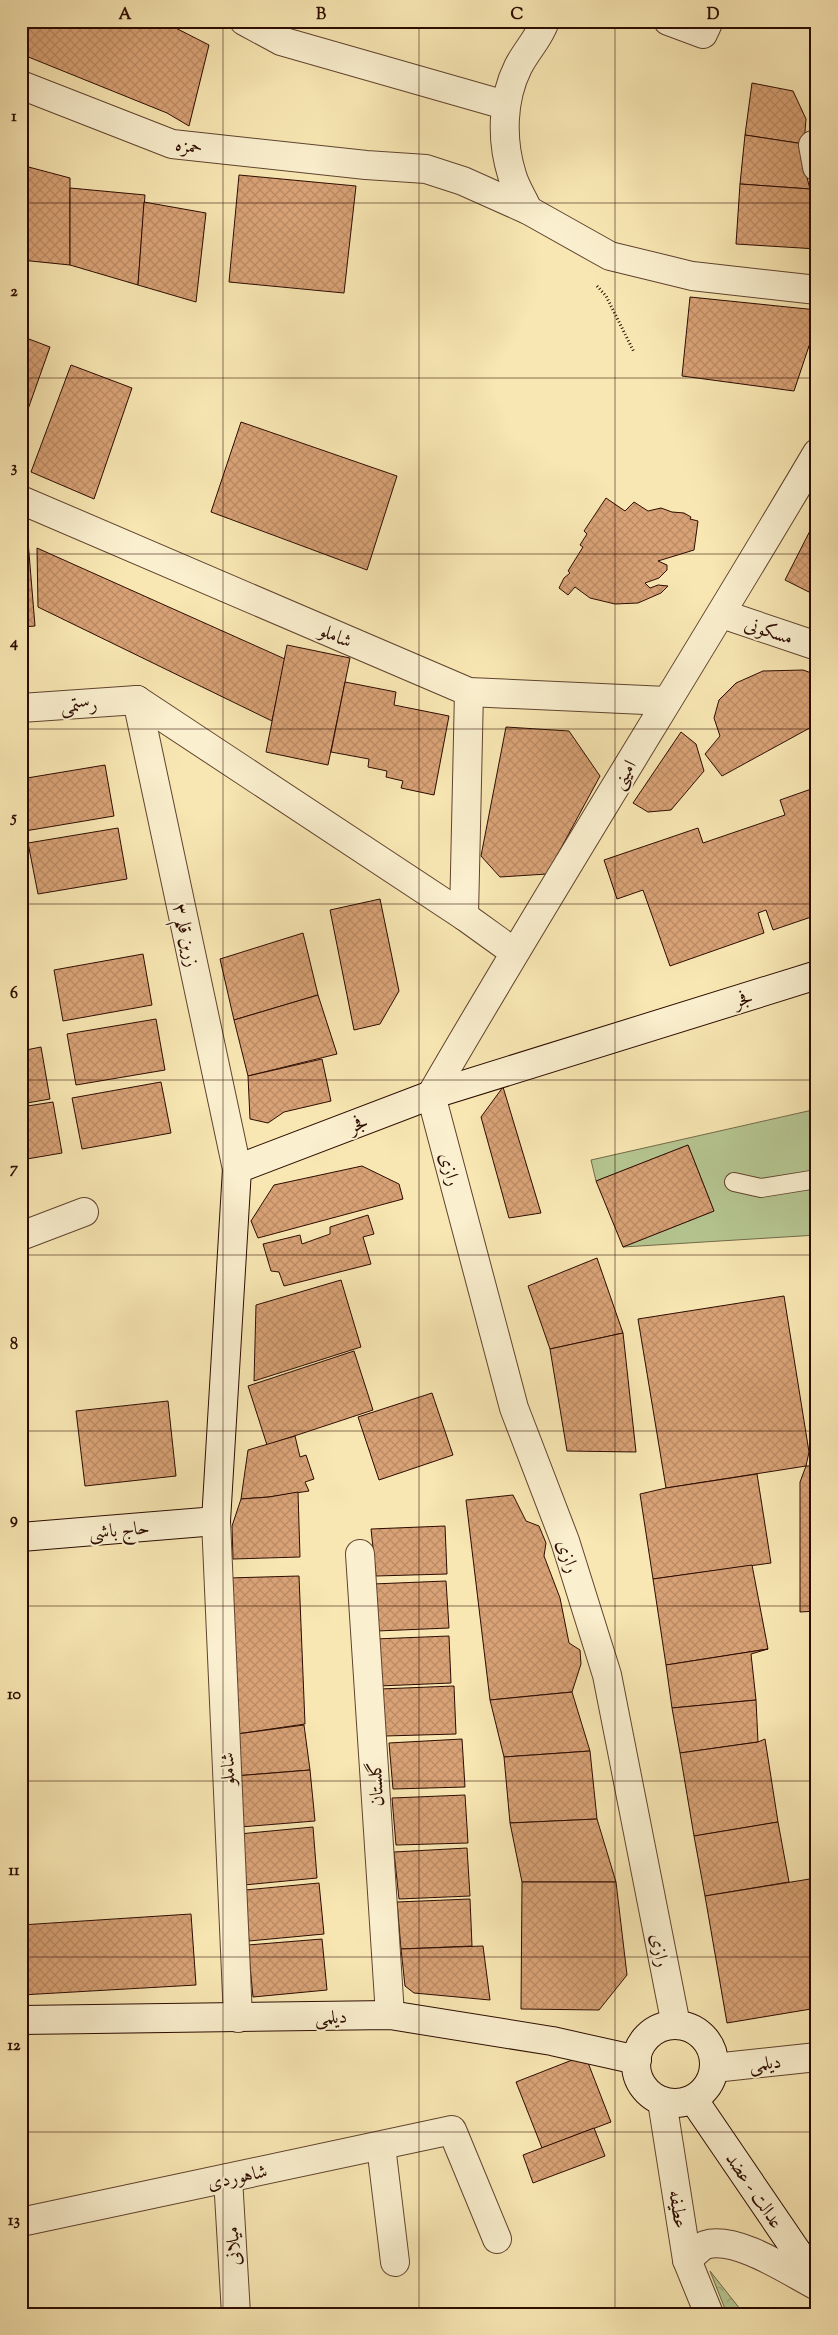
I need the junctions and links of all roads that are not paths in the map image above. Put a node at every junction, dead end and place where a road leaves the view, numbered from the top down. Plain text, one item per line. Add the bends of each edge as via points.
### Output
1 (244, 21) edge
2 (545, 21) edge
3 (668, 21) edge
4 (709, 21) edge
5 (21, 85) edge
6 (505, 105) junction
7 (528, 210) junction
8 (817, 290) edge
9 (817, 453) edge
10 (21, 500) edge
11 (722, 614) junction
12 (817, 646) edge
13 (469, 692) junction
14 (138, 700) junction
15 (667, 701) junction
16 (21, 708) edge
17 (464, 916) junction
18 (514, 952) junction
19 (817, 975) edge
20 (431, 1095) junction
21 (237, 1169) junction
22 (817, 1180) edge
23 (734, 1182) dead end
24 (84, 1212) dead end
25 (21, 1236) edge
26 (216, 1521) junction
27 (21, 1537) edge
28 (360, 1554) dead end
29 (390, 2015) junction
30 (238, 2018) junction
31 (21, 2020) edge
32 (676, 2025) junction
33 (817, 2057) edge
34 (636, 2060) junction
35 (714, 2068) junction
36 (693, 2099) junction
37 (662, 2101) junction
38 (381, 2146) junction
39 (228, 2178) junction
40 (21, 2222) edge
41 (497, 2239) dead end
42 (687, 2260) junction
43 (395, 2262) dead end
44 (817, 2281) edge
45 (817, 2286) edge
46 (236, 2314) edge
47 (709, 2314) edge

1 - 6 street via 281,41
2 - 6 street via 512,78
3 - 4 street via 703,34
5 - 7 street, حمزه via 172,144 426,169
6 - 7 street via 512,175
7 - 8 street, حمزه via 610,256 692,276
9 - 11 street, امینی
10 - 13 street, شاملو
11 - 12 street, مسکونی
11 - 15 street, امینی
13 - 15 street, شاملو
13 - 17 street
14 - 16 street, رستمی
14 - 17 street
14 - 21 street, زرین قلم ۳
15 - 18 street, امینی
17 - 18 street
18 - 20 street, امینی
19 - 20 street, فجر
20 - 21 street, فجر
20 - 32 street, رازی via 514,1408 565,1541 607,1675
21 - 26 street
22 - 23 lane via 761,1188
24 - 25 street
26 - 27 street, حاج باشی
26 - 30 street, شاملو
28 - 29 street, گلستان
29 - 30 street, دیلمی
29 - 34 street, دیلمی via 552,2041
30 - 31 street, دیلمی
32 - 34 street via 654,2032 640,2049
32 - 35 street via 687,2027 708,2042
33 - 35 street, دیلمی
34 - 37 street via 642,2085
35 - 36 street via 711,2081
36 - 37 street via 677,2103
36 - 44 street, عدالت - عضد
37 - 42 street, عطیفه
38 - 39 street, شاهوردی
38 - 41 street, شاهوردی via 452,2130
38 - 43 street
39 - 40 street, شاهوردی
39 - 46 street, میلانی
42 - 45 street via 704,2246 723,2243 748,2250
42 - 47 street, عطیفه

